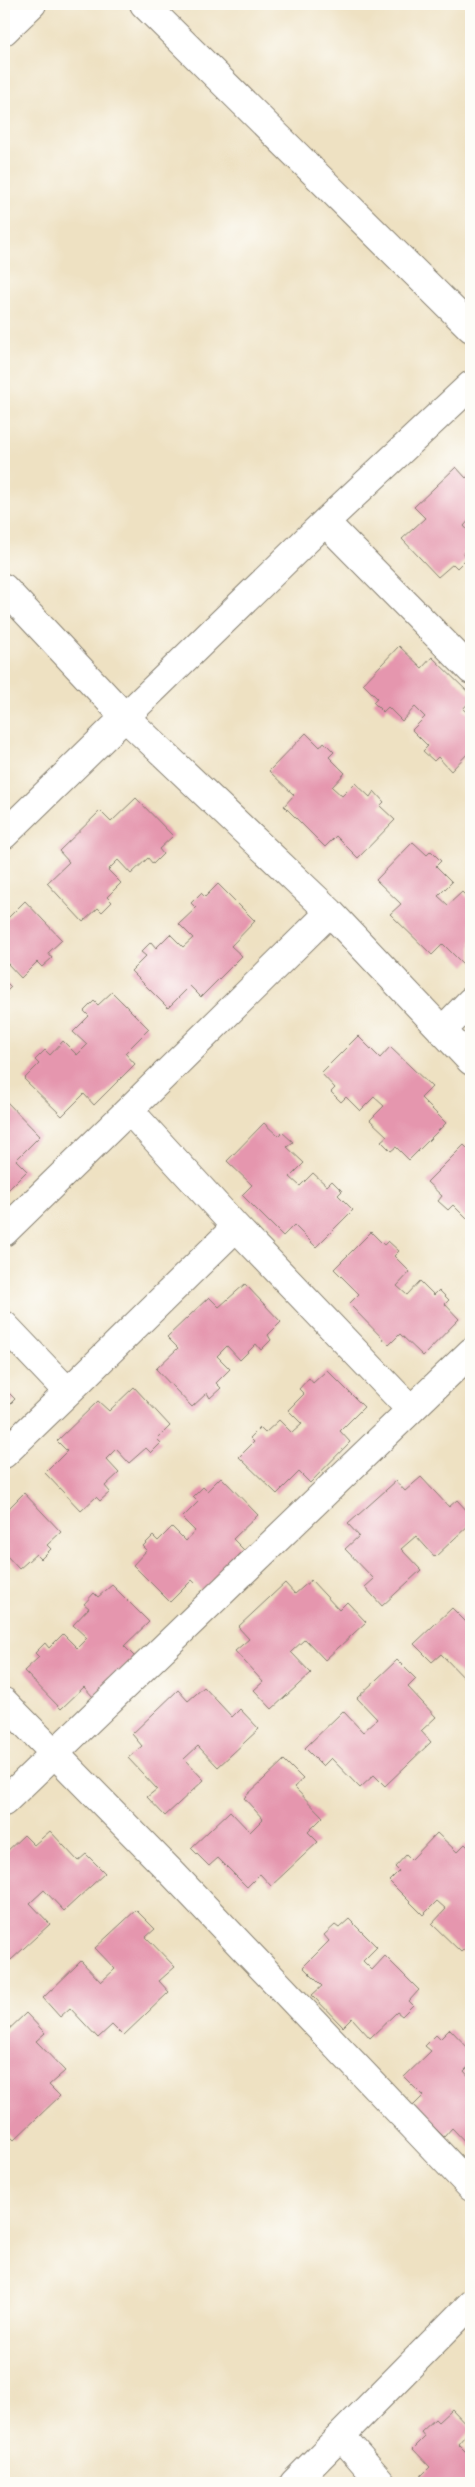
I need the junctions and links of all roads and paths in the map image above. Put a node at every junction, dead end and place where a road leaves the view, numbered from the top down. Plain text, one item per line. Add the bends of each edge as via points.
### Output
1 (32, 4) edge
2 (144, 4) edge
3 (4, 31) edge
4 (471, 328) edge
5 (471, 385) edge
6 (325, 522) junction
7 (4, 588) edge
8 (471, 670) edge
9 (125, 717) junction
10 (4, 835) edge
11 (330, 912) junction
12 (471, 1001) edge
13 (442, 1031) junction
14 (471, 1062) edge
15 (129, 1110) junction
16 (236, 1227) junction
17 (4, 1232) edge
18 (4, 1325) edge
19 (471, 1352) edge
20 (68, 1392) junction
21 (411, 1410) junction
22 (4, 1454) edge
23 (4, 1702) edge
24 (53, 1754) junction
25 (4, 1802) edge
26 (471, 2187) edge
27 (471, 2304) edge
28 (342, 2437) junction
29 (294, 2483) edge
30 (382, 2483) edge

1 - 3 street
2 - 4 street
5 - 6 street
6 - 8 street
6 - 9 street
7 - 9 street
9 - 10 street
9 - 11 street
11 - 13 street
11 - 15 street
12 - 13 street
13 - 14 street
15 - 16 street
15 - 17 street
16 - 20 street
16 - 21 street
18 - 20 street
19 - 21 street
20 - 22 street
21 - 24 street
23 - 24 street
24 - 25 street
24 - 26 street via 173,1874
27 - 28 street
28 - 29 street
28 - 30 street

